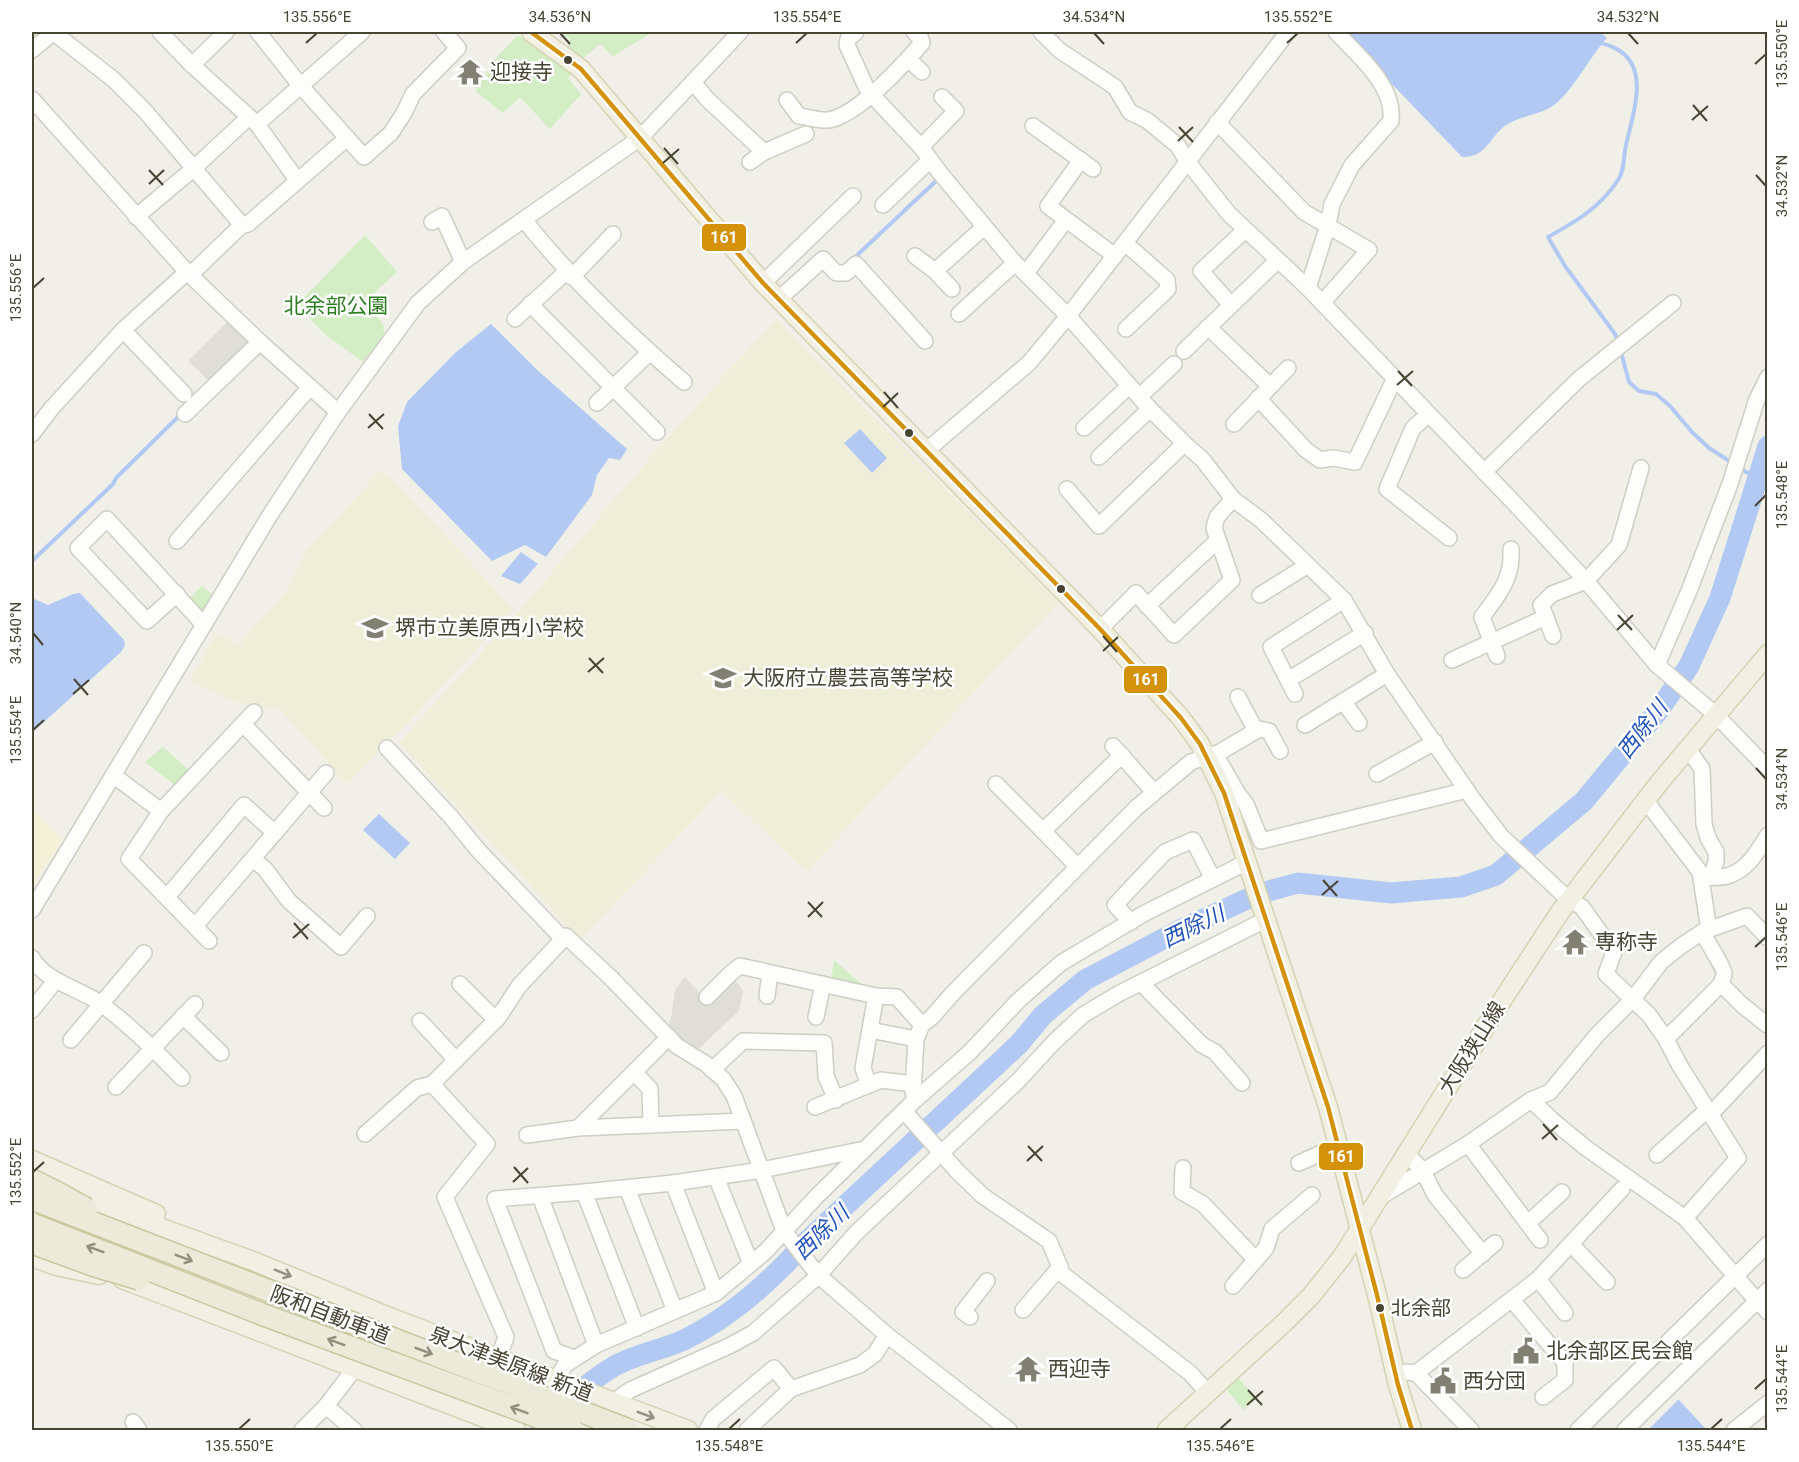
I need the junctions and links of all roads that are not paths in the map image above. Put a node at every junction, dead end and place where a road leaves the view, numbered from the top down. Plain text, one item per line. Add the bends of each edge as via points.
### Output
1 (53, 32) edge
2 (160, 32) edge
3 (226, 32) edge
4 (258, 32) edge
5 (362, 32) edge
6 (531, 32) edge
7 (856, 32) edge
8 (914, 32) edge
9 (1041, 32) edge
10 (1288, 32) edge
11 (1336, 32) edge
12 (448, 33) edge
13 (731, 34) edge
14 (32, 50) edge
15 (908, 59) junction
16 (192, 65) junction
17 (922, 72) dead end
18 (693, 82) junction
19 (300, 85) junction
20 (872, 95) junction
21 (942, 97) dead end
22 (32, 99) edge
23 (787, 100) dead end
24 (253, 121) junction
25 (1217, 122) junction
26 (1033, 126) dead end
27 (806, 134) dead end
28 (347, 138) junction
29 (640, 138) junction
30 (921, 147) junction
31 (764, 152) junction
32 (930, 160) junction
33 (1187, 161) junction
34 (750, 162) dead end
35 (193, 169) junction
36 (297, 180) junction
37 (853, 196) dead end
38 (884, 205) dead end
39 (136, 217) junction
40 (524, 220) junction
41 (1066, 220) junction
42 (432, 222) dead end
43 (242, 225) junction
44 (1328, 225) junction
45 (984, 227) junction
46 (1245, 230) junction
47 (613, 234) dead end
48 (1125, 243) junction
49 (915, 256) dead end
50 (1115, 256) junction
51 (1278, 260) junction
52 (463, 262) junction
53 (1021, 268) junction
54 (935, 270) junction
55 (189, 273) junction
56 (569, 274) junction
57 (763, 283) junction
58 (1308, 288) junction
59 (952, 289) dead end
60 (779, 299) junction
61 (1322, 303) junction
62 (1673, 303) dead end
63 (530, 304) junction
64 (1232, 305) junction
65 (959, 314) dead end
66 (1068, 316) junction
67 (515, 319) dead end
68 (1208, 327) junction
69 (1126, 329) dead end
70 (123, 330) junction
71 (925, 341) dead end
72 (260, 342) junction
73 (1184, 351) dead end
74 (650, 352) junction
75 (1174, 364) dead end
76 (1288, 368) dead end
77 (1767, 377) edge
78 (1394, 380) junction
79 (684, 382) dead end
80 (1270, 386) junction
81 (310, 387) junction
82 (613, 387) junction
83 (1135, 391) junction
84 (184, 394) dead end
85 (1258, 398) junction
86 (597, 403) dead end
87 (1150, 409) junction
88 (338, 412) junction
89 (185, 414) dead end
90 (1428, 415) junction
91 (1234, 424) dead end
92 (34, 426) edge
93 (1084, 428) dead end
94 (657, 432) dead end
95 (1184, 444) junction
96 (926, 451) junction
97 (1099, 457) dead end
98 (1641, 468) dead end
99 (1484, 472) junction
100 (1067, 489) dead end
101 (1233, 500) junction
102 (1449, 538) dead end
103 (1218, 540) junction
104 (177, 541) dead end
105 (1511, 549) dead end
106 (1308, 565) junction
107 (1586, 581) junction
108 (177, 594) junction
109 (1260, 595) dead end
110 (1344, 600) junction
111 (1147, 606) junction
112 (1546, 617) junction
113 (204, 625) junction
114 (1100, 629) junction
115 (1365, 633) junction
116 (1553, 636) dead end
117 (1494, 649) junction
118 (1452, 660) dead end
119 (1764, 663) edge
120 (1658, 666) junction
121 (1387, 674) junction
122 (1288, 680) junction
123 (1295, 694) dead end
124 (1238, 697) dead end
125 (1343, 701) junction
126 (254, 711) dead end
127 (1716, 715) junction
128 (1359, 723) dead end
129 (243, 724) junction
130 (1305, 725) dead end
131 (1256, 731) junction
132 (1435, 742) junction
133 (387, 748) dead end
134 (1688, 749) junction
135 (1280, 751) dead end
136 (1211, 755) junction
137 (1767, 769) edge
138 (326, 773) dead end
139 (1377, 774) dead end
140 (113, 775) junction
141 (996, 784) dead end
142 (1467, 790) junction
143 (309, 792) junction
144 (1154, 792) junction
145 (1646, 801) junction
146 (324, 808) dead end
147 (161, 811) junction
148 (1043, 831) junction
149 (275, 833) junction
150 (1767, 835) edge
151 (253, 859) junction
152 (1248, 864) junction
153 (1077, 866) junction
154 (1706, 877) junction
155 (1213, 879) junction
156 (167, 897) junction
157 (1569, 900) junction
158 (32, 910) edge
159 (367, 916) dead end
160 (1264, 916) junction
161 (1131, 921) junction
162 (195, 926) junction
163 (1706, 931) junction
164 (1767, 938) edge
165 (563, 939) junction
166 (209, 941) dead end
167 (144, 953) dead end
168 (32, 958) edge
169 (770, 973) junction
170 (56, 980) junction
171 (1141, 983) junction
172 (460, 984) dead end
173 (823, 984) junction
174 (1720, 984) junction
175 (767, 996) dead end
176 (876, 996) junction
177 (707, 997) dead end
178 (1633, 999) junction
179 (101, 1004) junction
180 (195, 1004) dead end
181 (32, 1010) edge
182 (183, 1016) junction
183 (816, 1017) dead end
184 (496, 1020) junction
185 (420, 1021) dead end
186 (1767, 1026) edge
187 (870, 1030) junction
188 (919, 1032) junction
189 (669, 1037) junction
190 (1666, 1039) junction
191 (71, 1040) dead end
192 (153, 1048) junction
193 (221, 1053) dead end
194 (1767, 1053) edge
195 (456, 1060) junction
196 (712, 1070) junction
197 (634, 1072) junction
198 (182, 1078) dead end
199 (432, 1083) junction
200 (1242, 1083) dead end
201 (914, 1084) junction
202 (869, 1085) junction
203 (116, 1087) dead end
204 (836, 1100) junction
205 (915, 1100) junction
206 (1531, 1100) junction
207 (815, 1107) dead end
208 (904, 1112) junction
209 (1709, 1113) junction
210 (744, 1121) junction
211 (651, 1125) junction
212 (578, 1128) junction
213 (366, 1134) dead end
214 (527, 1135) dead end
215 (1468, 1144) junction
216 (1339, 1145) junction
217 (866, 1149) junction
218 (942, 1153) junction
219 (1406, 1153) junction
220 (1657, 1155) dead end
221 (32, 1160) edge
222 (1299, 1164) dead end
223 (1183, 1168) dead end
224 (762, 1170) junction
225 (1423, 1171) junction
226 (716, 1177) junction
227 (32, 1181) edge
228 (673, 1183) junction
229 (627, 1188) junction
230 (1622, 1189) dead end
231 (584, 1192) junction
232 (1562, 1192) dead end
233 (1312, 1195) dead end
234 (540, 1196) junction
235 (1378, 1198) junction
236 (32, 1199) edge
237 (1684, 1218) junction
238 (1528, 1223) junction
239 (32, 1224) edge
240 (1360, 1229) junction
241 (784, 1231) junction
242 (1540, 1240) dead end
243 (32, 1243) edge
244 (148, 1244) junction
245 (1495, 1244) dead end
246 (1571, 1244) junction
247 (1767, 1244) edge
248 (1483, 1254) junction
249 (32, 1257) edge
250 (1256, 1260) junction
251 (253, 1261) junction
252 (752, 1264) junction
253 (1060, 1267) junction
254 (1463, 1270) dead end
255 (818, 1275) junction
256 (1735, 1277) junction
257 (1538, 1279) junction
258 (125, 1280) junction
259 (987, 1281) dead end
260 (1608, 1282) dead end
261 (1233, 1286) dead end
262 (716, 1293) junction
263 (1512, 1300) junction
264 (1764, 1301) edge
265 (1023, 1310) dead end
266 (675, 1311) junction
267 (1566, 1312) dead end
268 (379, 1313) junction
269 (264, 1315) junction
270 (970, 1317) dead end
271 (637, 1328) junction
272 (887, 1335) junction
273 (596, 1345) junction
274 (575, 1358) junction
275 (498, 1359) junction
276 (355, 1368) junction
277 (1416, 1373) junction
278 (1396, 1374) junction
279 (557, 1382) junction
280 (791, 1389) junction
281 (1208, 1393) junction
282 (1543, 1397) dead end
283 (608, 1401) junction
284 (1767, 1403) edge
285 (326, 1406) junction
286 (508, 1429) edge
287 (302, 1431) edge
288 (354, 1431) edge
289 (573, 1431) edge
290 (629, 1431) edge
291 (688, 1431) edge
292 (707, 1431) edge
293 (747, 1431) edge
294 (1009, 1431) edge
295 (1167, 1431) edge
296 (1412, 1431) edge
297 (1471, 1431) edge
298 (1578, 1431) edge
299 (1625, 1431) edge
300 (1734, 1431) edge

1 - 14 street
1 - 35 street via 114,80
2 - 16 street
3 - 16 street
4 - 19 street
5 - 19 street
6 - 29 main road via 581,69
7 - 20 street via 847,45
8 - 15 street via 922,43
9 - 33 street via 1059,50 1115,87 1130,112 1148,121 1178,146
10 - 25 street
11 - 44 street via 1381,80 1392,112 1391,121 1352,165 1332,204
12 - 28 street via 458,48 413,94 391,133 364,157
13 - 18 street
15 - 17 street
15 - 20 street
16 - 24 street
18 - 29 street
18 - 31 street
19 - 24 street
19 - 28 street
20 - 23 street via 828,120 799,116
20 - 30 street
21 - 30 street via 956,111
22 - 39 street
24 - 35 street
24 - 36 street
25 - 33 street
25 - 44 street via 1304,212
26 - 41 street via 1087,165 1048,206
27 - 31 street
28 - 36 street
29 - 40 street
29 - 57 main road
30 - 32 street
31 - 34 street
32 - 38 street
32 - 45 street
33 - 46 street
33 - 48 street
35 - 39 street
35 - 43 street
36 - 43 street via 248,224
37 - 57 street
39 - 55 street
40 - 52 street
40 - 56 street
41 - 50 street
41 - 53 street
42 - 52 street via 442,216
43 - 55 street
44 - 58 street
44 - 61 street via 1370,250
45 - 53 street
45 - 54 street
46 - 51 street
46 - 64 street via 1201,271
47 - 56 street
48 - 50 street
48 - 69 street via 1167,280 1168,289
49 - 54 street
50 - 66 street
51 - 58 street
51 - 64 street
52 - 88 street via 418,303
53 - 65 street
53 - 66 street
54 - 59 street
55 - 70 street
55 - 72 street
56 - 63 street
56 - 74 street
57 - 60 main road
58 - 61 street
60 - 71 street via 823,259 836,273 846,273 856,264
60 - 96 main road
61 - 78 street
62 - 99 street via 1579,379
63 - 67 street
63 - 82 street
64 - 68 street
66 - 83 street
66 - 96 street via 1029,363
68 - 73 street
68 - 80 street
70 - 84 street
70 - 92 street
72 - 81 street
72 - 89 street
74 - 79 street
74 - 82 street
75 - 83 street
76 - 80 street
77 - 120 street via 1704,553
78 - 85 street via 1355,462 1320,460
78 - 90 street
80 - 85 street
81 - 88 street
81 - 104 street
82 - 86 street
82 - 94 street
83 - 87 street
83 - 93 street
85 - 91 street
87 - 95 street
87 - 97 street
88 - 113 street
90 - 99 street
90 - 102 street via 1413,428 1387,489
95 - 100 street via 1099,526
95 - 101 street via 1203,460
96 - 114 main road
98 - 107 street via 1619,545
99 - 107 street
101 - 103 street via 1217,517 1214,528
101 - 106 street via 1261,520
103 - 111 street
103 - 111 street via 1232,580 1174,635
105 - 117 street via 1507,581 1482,617
106 - 109 street
106 - 110 street
107 - 112 street via 1552,594 1540,605
107 - 120 street
108 - 108 street via 147,621 78,548 107,519
108 - 113 street
110 - 115 street
110 - 122 street via 1271,647
111 - 114 street via 1136,593
112 - 116 street
112 - 117 street
113 - 140 street
114 - 136 main road
115 - 121 street
115 - 122 street
117 - 118 street
119 - 127 main road, 大阪狭山線
120 - 127 street
121 - 125 street
121 - 132 street
122 - 123 street
124 - 131 street
125 - 128 street
125 - 130 street
126 - 129 street
127 - 134 main road, 大阪狭山線
127 - 137 street
129 - 143 street
129 - 147 street
131 - 135 street via 1269,731
131 - 136 street
132 - 139 street
132 - 142 street
133 - 165 street
134 - 145 main road, 大阪狭山線
134 - 154 street via 1702,769 1704,824 1716,852 1716,861
136 - 142 street via 1246,804 1262,841
136 - 144 street via 1191,762
136 - 152 main road
138 - 143 street
140 - 147 street
140 - 158 street
141 - 148 street
142 - 157 street via 1504,839
143 - 146 street
143 - 149 street
144 - 148 street via 1117,750
144 - 153 street
145 - 154 street
145 - 157 main road, 大阪狭山線
147 - 156 street via 129,859
148 - 153 street
149 - 151 street
149 - 156 street via 244,805
150 - 154 street via 1746,865 1726,876
151 - 159 street via 289,901 341,947
151 - 162 street
152 - 155 street
152 - 160 main road
153 - 188 street
154 - 163 street
155 - 161 street
155 - 161 street via 1192,840 1164,852 1115,904
156 - 162 street
157 - 178 street via 1582,907 1614,952 1606,974
157 - 219 main road, 大阪狭山線
160 - 171 street
160 - 216 main road
161 - 205 street via 1061,963
162 - 166 street
163 - 164 street via 1747,916
163 - 174 street via 1710,948 1723,967
163 - 178 street via 1661,962
165 - 184 street via 519,986
165 - 189 street via 566,936
167 - 179 street
168 - 170 street via 37,967
169 - 173 street
169 - 175 street
169 - 177 street via 740,966
170 - 179 street
170 - 181 street
171 - 200 street via 1202,1045 1215,1052
171 - 218 street via 1083,1015
172 - 184 street
173 - 176 street
173 - 183 street
174 - 186 street
174 - 190 street
176 - 187 street
176 - 188 street via 897,997
178 - 190 street
178 - 206 street via 1550,1092
179 - 191 street
179 - 192 street
180 - 182 street
182 - 192 street
182 - 193 street
184 - 195 street
185 - 195 street
187 - 188 street
187 - 202 street via 863,1068
188 - 201 street
189 - 196 street
189 - 197 street
190 - 209 street
192 - 198 street
192 - 203 street
194 - 209 street
195 - 199 street
196 - 204 street via 743,1041 824,1043 826,1076
196 - 210 street via 734,1096
197 - 211 street via 650,1089
197 - 212 street
199 - 213 street via 417,1088
199 - 275 street via 487,1144 445,1197 506,1337
201 - 202 street via 881,1080
201 - 205 street
202 - 204 street
204 - 207 street
205 - 208 street
206 - 215 street
206 - 237 street via 1586,1148
208 - 217 street
208 - 218 street
209 - 220 street
209 - 237 street via 1738,1158
210 - 211 street
210 - 224 street
211 - 212 street
212 - 214 street
215 - 225 street
215 - 238 street
216 - 222 street
216 - 240 main road
217 - 224 street
217 - 241 street
218 - 253 street via 983,1196 1049,1240
218 - 255 street via 856,1233
219 - 225 street
219 - 235 main road, 大阪狭山線
221 - 251 main road via 231,1247
223 - 250 street via 1182,1192 1203,1204
224 - 226 street
224 - 241 street
225 - 235 street
225 - 248 street via 1435,1195
226 - 228 street
226 - 252 street
227 - 244 highway, bridge
227 - 251 main road, 泉大津美原線 新道
228 - 229 street
228 - 262 street
229 - 231 street
229 - 266 street
230 - 246 street
231 - 234 street
231 - 271 street
232 - 238 street
233 - 250 street via 1272,1229 1266,1248
234 - 273 street
234 - 274 street via 495,1199 554,1351
235 - 240 main road, 大阪狭山線
236 - 244 highway, 阪和自動車道, bridge
237 - 256 street
238 - 242 street
269 -> 239 highway, 阪和自動車道, bridge
240 - 278 main road
240 - 281 main road, 大阪狭山線 via 1311,1296
241 - 252 street
241 - 255 street
243 - 258 main road
243 - 269 highway, bridge via 95,1266
244 -> 290 highway, 阪和自動車道, bridge
245 - 248 street
246 - 257 street
246 - 260 street
247 - 256 street
248 - 254 street
249 - 258 main road
250 - 261 street
251 -> 268 main road, 泉大津美原線 新道
252 - 262 street
253 - 265 street
253 - 281 street via 1061,1273 1190,1373
255 - 272 street
255 - 283 street via 753,1333
256 - 264 street
256 - 298 street
257 - 263 street
257 - 267 street
258 - 276 main road
259 - 270 street via 963,1312
262 - 266 street
263 - 277 street
263 - 282 street via 1565,1363 1565,1380
264 - 299 street
266 - 271 street
268 - 275 main road, 泉大津美原線 新道
268 - 276 street
289 -> 269 highway, 阪和自動車道, bridge
271 - 273 street
272 - 280 street via 875,1354 860,1365
272 - 294 street
273 - 274 street
274 - 279 street via 565,1365
275 - 279 main road, 泉大津美原線 新道
276 - 285 street
276 - 286 main road
277 - 278 street
277 - 297 street
278 - 296 main road
279 - 283 main road, 泉大津美原線 新道
280 - 292 street via 774,1368 713,1419
280 - 293 street
281 - 295 main road, 大阪狭山線
283 -> 291 main road, 泉大津美原線 新道
284 - 300 street
285 - 287 street
285 - 288 street

